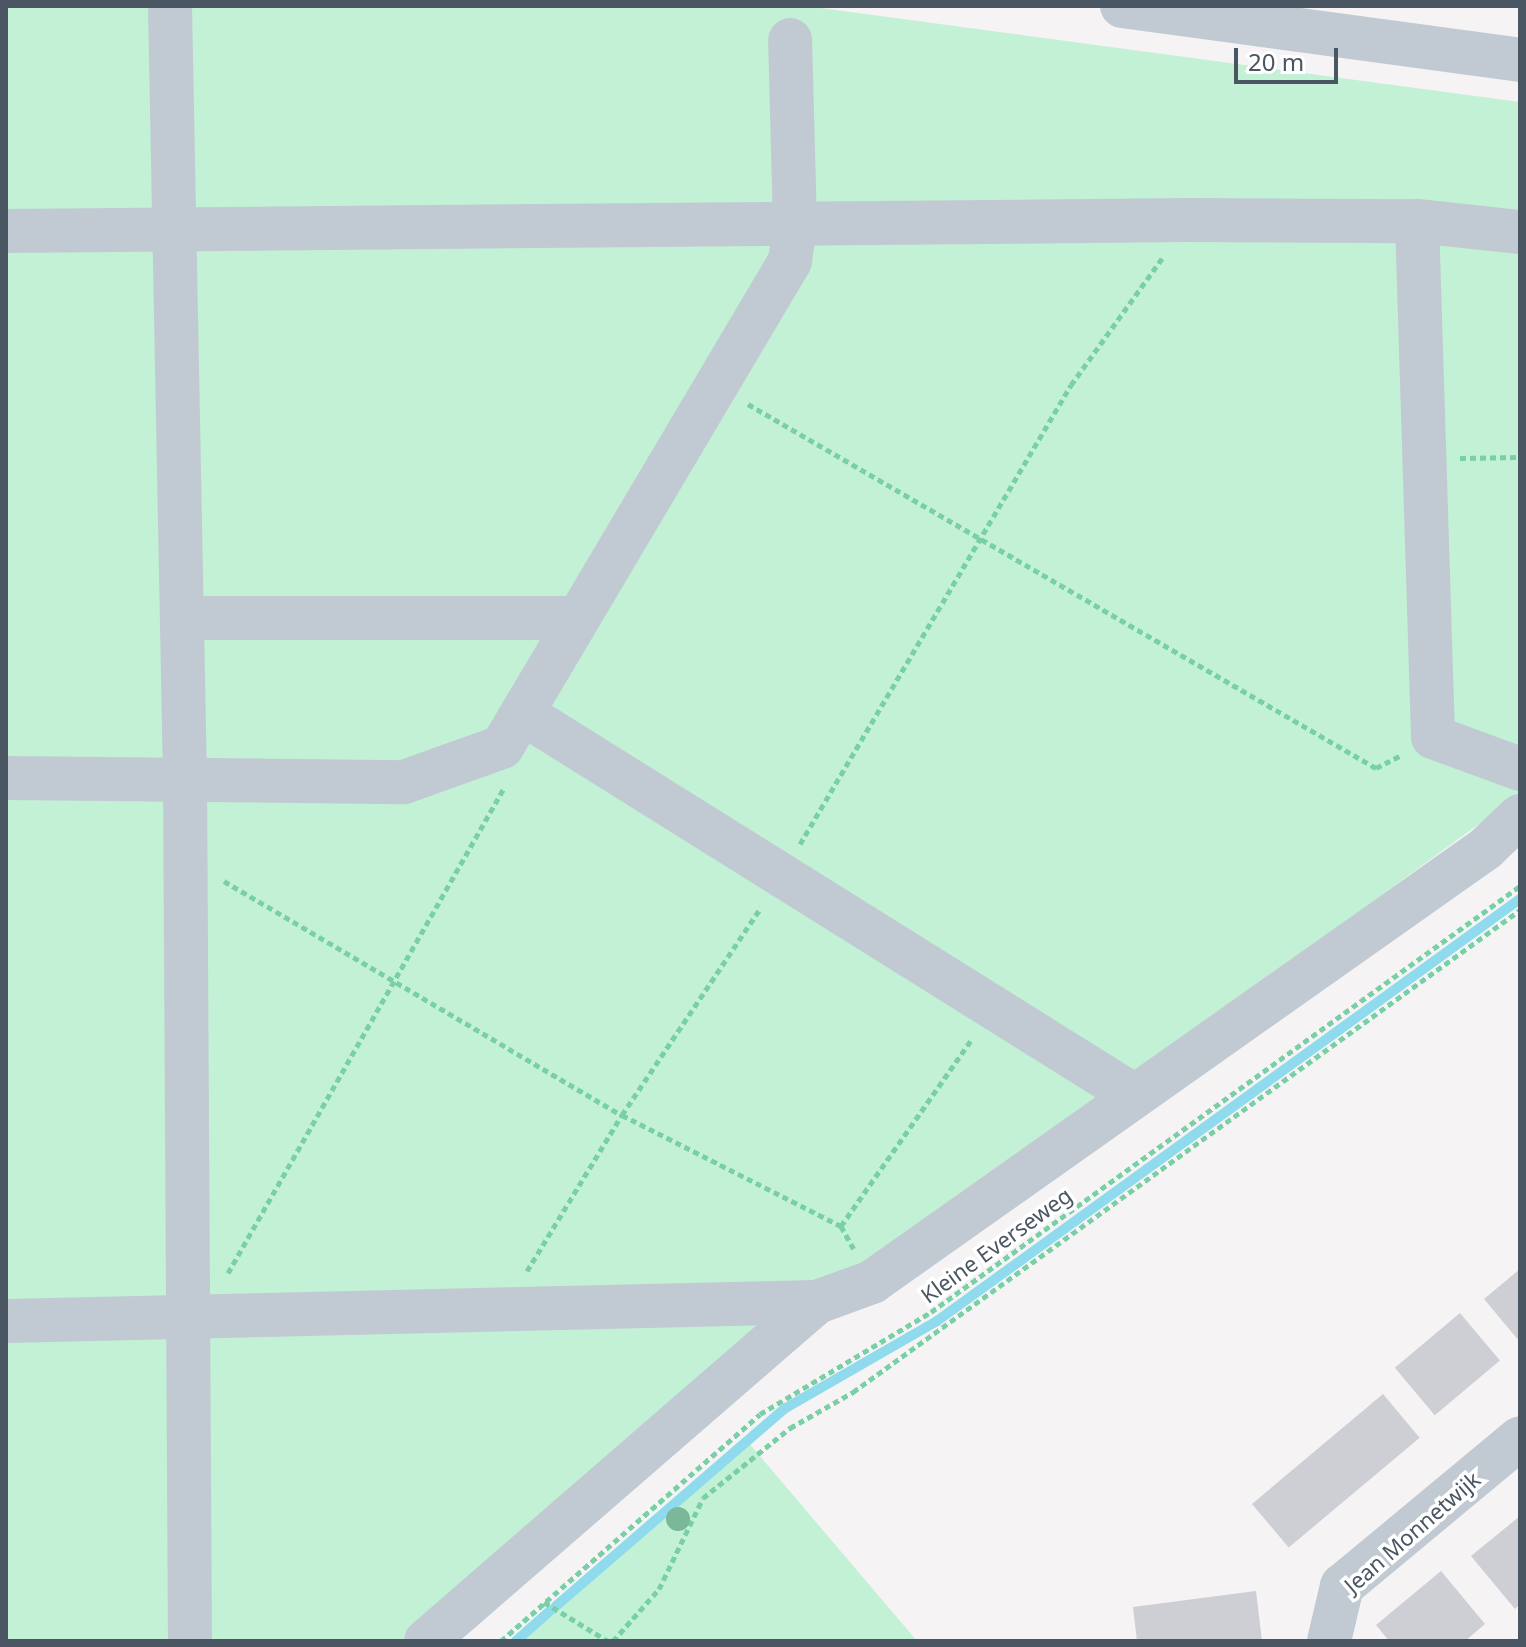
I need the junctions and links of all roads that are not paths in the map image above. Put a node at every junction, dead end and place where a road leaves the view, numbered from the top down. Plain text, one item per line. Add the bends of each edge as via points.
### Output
1 (170, 6) edge
2 (1122, 6) edge
3 (790, 40) dead end
4 (1520, 60) edge
5 (1417, 221) junction
6 (795, 227) junction
7 (174, 228) junction
8 (6, 231) edge
9 (1520, 232) edge
10 (182, 618) junction
11 (578, 618) junction
12 (512, 730) junction
13 (1520, 769) edge
14 (185, 777) junction
15 (6, 778) edge
16 (1520, 816) edge
17 (1133, 1095) junction
18 (817, 1302) junction
19 (186, 1318) junction
20 (6, 1321) edge
21 (1520, 1438) edge
22 (190, 1641) edge
23 (426, 1641) edge
24 (1329, 1641) edge

1 - 7 street
2 - 4 street
3 - 6 street
5 - 6 street
5 - 9 street
5 - 13 street via 1433,737
6 - 7 street
6 - 11 street via 790,261
7 - 8 street
7 - 10 street
10 - 11 street
10 - 14 street
11 - 12 street
12 - 14 street via 404,782
12 - 17 street via 780,878
14 - 15 street
14 - 19 street
16 - 17 street via 1485,849
17 - 18 street via 872,1282
18 - 19 street
18 - 23 street
19 - 20 street
19 - 22 street
21 - 24 street, Jean Monnetwijk via 1342,1586

